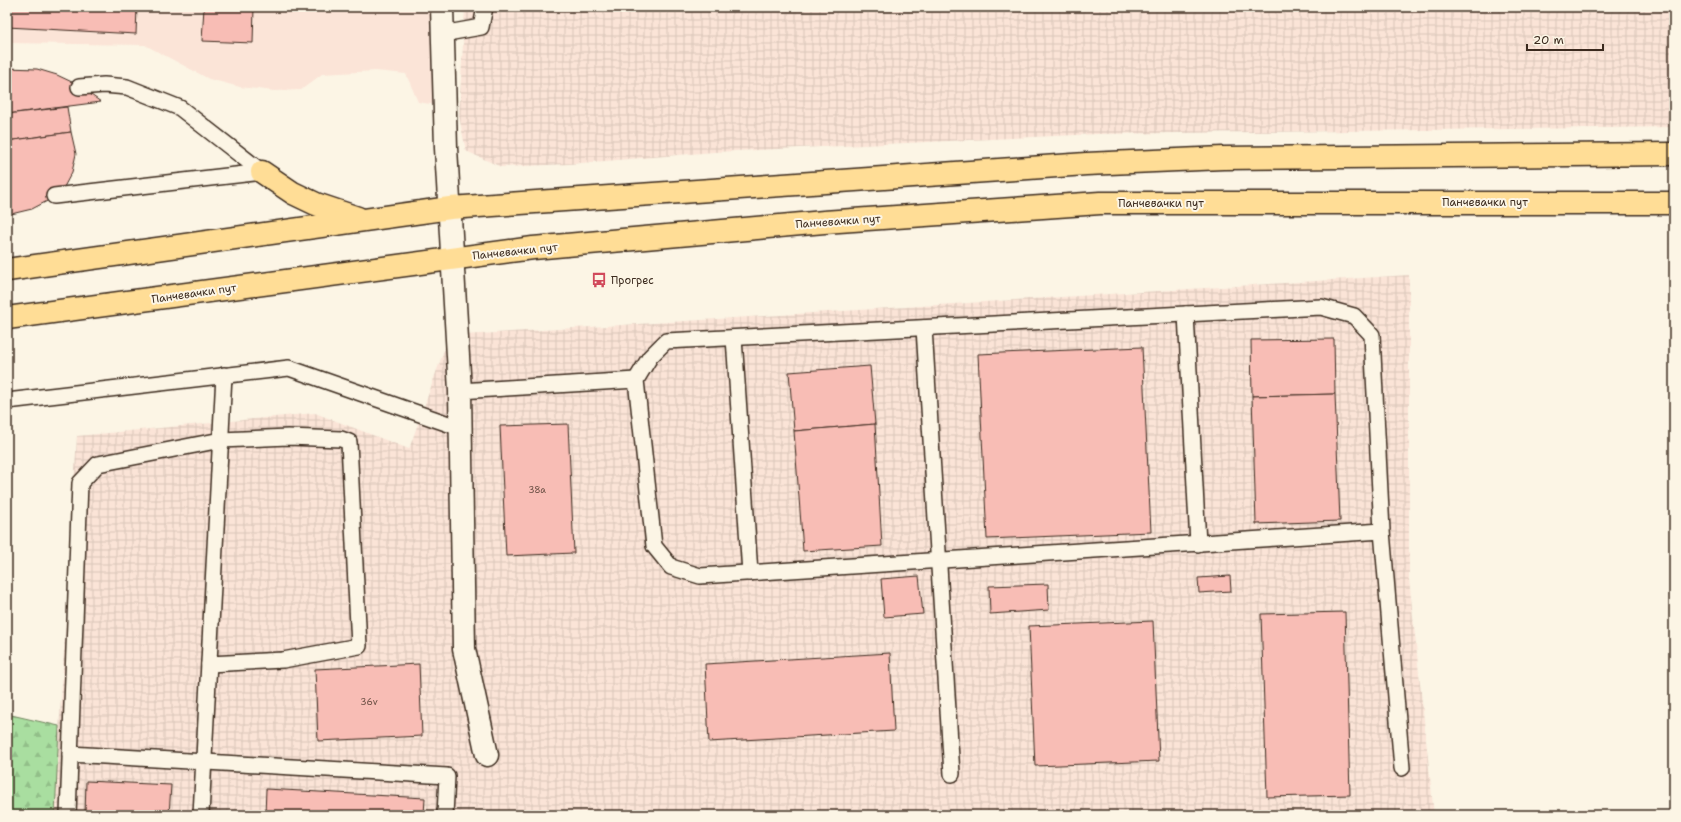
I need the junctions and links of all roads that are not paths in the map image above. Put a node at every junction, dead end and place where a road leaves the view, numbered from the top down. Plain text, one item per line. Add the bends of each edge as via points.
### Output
1 (442, 7) edge
2 (485, 7) edge
3 (442, 34) junction
4 (79, 87) dead end
5 (1674, 154) edge
6 (262, 172) junction
7 (54, 196) dead end
8 (1674, 203) edge
9 (450, 208) junction
10 (363, 220) junction
11 (453, 258) junction
12 (7, 270) edge
13 (1186, 314) junction
14 (7, 318) edge
15 (924, 328) junction
16 (734, 338) junction
17 (224, 376) junction
18 (636, 380) junction
19 (460, 390) junction
20 (7, 401) edge
21 (460, 428) junction
22 (221, 440) junction
23 (1382, 532) junction
24 (1198, 544) junction
25 (939, 560) junction
26 (750, 573) junction
27 (209, 664) junction
28 (70, 754) junction
29 (487, 755) dead end
30 (204, 761) junction
31 (1402, 768) dead end
32 (952, 774) dead end
33 (68, 815) edge
34 (201, 815) edge
35 (445, 815) edge

1 - 3 street
2 - 3 lane via 481,27
3 - 9 street
4 - 6 lane via 126,87 180,108
5 - 9 main road via 1223,158 1109,163
6 - 7 lane
6 - 10 main road via 293,193 316,204
8 - 11 main road, Панчевачки пут via 1100,203 824,222 542,247
9 - 10 main road
9 - 11 street
10 - 12 main road
11 - 14 main road, Панчевачки пут
11 - 19 street
13 - 15 lane
13 - 23 lane via 1321,307 1354,316 1372,335
13 - 24 lane
15 - 16 lane
15 - 25 lane
16 - 18 lane via 666,341 650,356
16 - 26 lane
17 - 20 lane
17 - 21 lane via 289,368
17 - 22 lane
18 - 19 lane
18 - 26 lane via 654,546 671,567 700,576
19 - 21 street
21 - 29 street via 464,648
22 - 27 lane
22 - 27 lane via 288,437 341,439 349,442 359,646 283,660
22 - 28 lane via 98,464 80,483
23 - 24 lane
23 - 31 lane
24 - 25 lane
25 - 26 lane
25 - 32 lane
27 - 30 lane
28 - 30 lane
28 - 33 lane
30 - 34 lane
30 - 35 lane via 447,776

